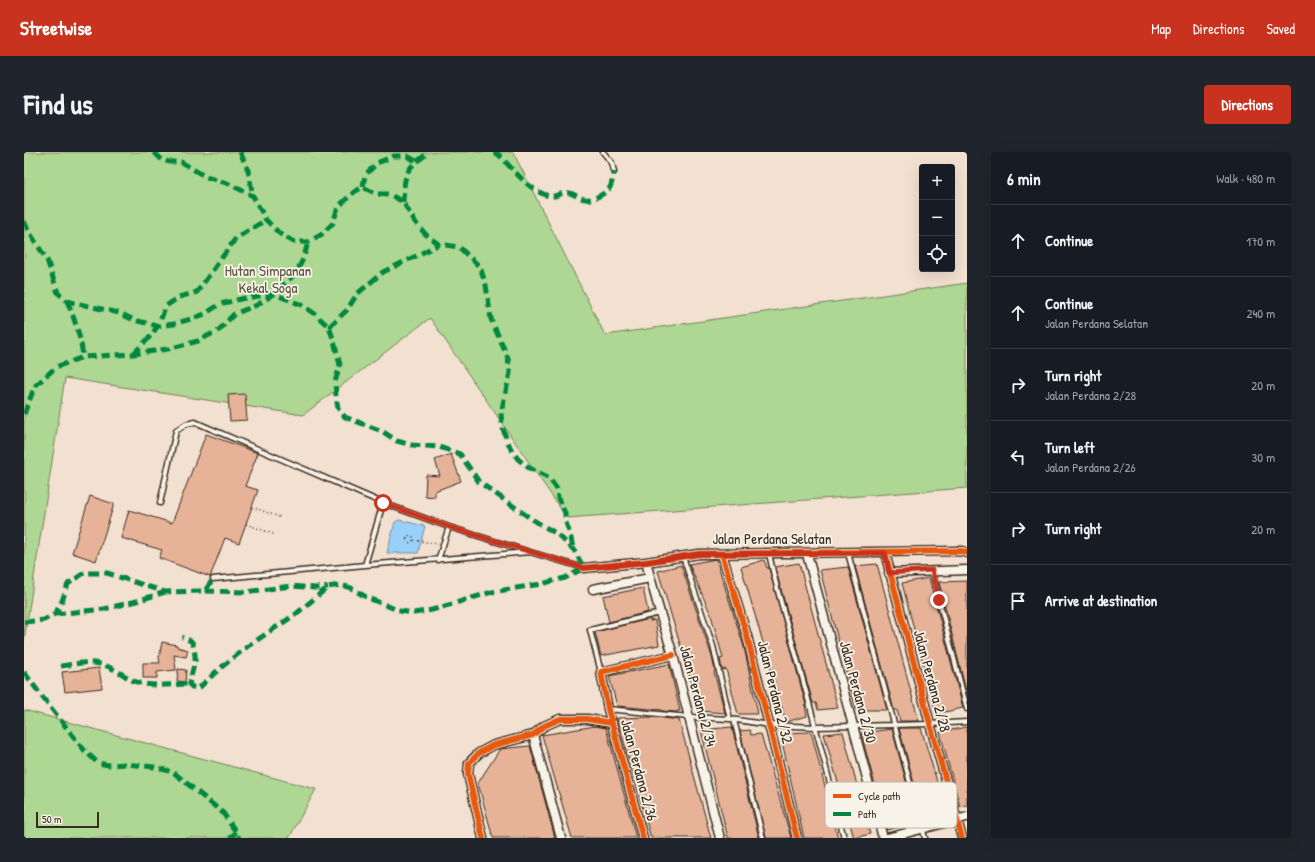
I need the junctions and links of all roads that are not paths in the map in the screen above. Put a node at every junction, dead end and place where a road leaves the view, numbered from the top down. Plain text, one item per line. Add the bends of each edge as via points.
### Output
1 (603, 152) edge
2 (614, 172) dead end
3 (160, 503) dead end
4 (383, 503) junction
5 (449, 527) junction
6 (965, 551) edge
7 (530, 552) junction
8 (769, 553) junction
9 (848, 553) junction
10 (885, 553) junction
11 (722, 554) junction
12 (807, 554) junction
13 (682, 555) junction
14 (438, 560) junction
15 (646, 562) junction
16 (364, 565) junction
17 (584, 568) joint
18 (932, 570) junction
19 (967, 570) edge
20 (889, 573) junction
21 (650, 578) junction
22 (212, 579) dead end
23 (593, 589) dead end
24 (660, 613) junction
25 (673, 655) junction
26 (601, 672) junction
27 (608, 709) junction
28 (967, 709) edge
29 (689, 717) junction
30 (732, 720) junction
31 (967, 722) edge
32 (612, 723) junction
33 (894, 724) junction
34 (930, 724) junction
35 (770, 725) junction
36 (852, 726) junction
37 (816, 727) junction
38 (534, 735) junction
39 (830, 782) edge
40 (868, 782) edge
41 (910, 782) edge
42 (946, 782) edge
43 (967, 817) edge
44 (957, 820) joint
45 (841, 828) edge
46 (880, 828) edge
47 (927, 828) edge
48 (923, 829) junction
49 (483, 838) edge
50 (561, 838) edge
51 (643, 838) edge
52 (720, 838) edge
53 (763, 838) edge
54 (798, 838) edge
55 (844, 838) edge
56 (883, 838) edge
57 (887, 838) edge
58 (925, 838) edge
59 (962, 838) edge

1 - 2 lane via 612,163
3 - 4 lane via 176,431 186,424 195,422
4 - 5 lane
4 - 16 lane
5 - 7 lane
5 - 14 lane
6 - 10 street, Jalan Perdana Selatan
7 - 14 lane
7 - 17 lane
8 - 11 street, Jalan Perdana Selatan
8 - 12 street, Jalan Perdana Selatan
8 - 37 lane
9 - 10 street, Jalan Perdana Selatan
9 - 12 street, Jalan Perdana Selatan
9 - 33 lane
10 - 20 street, Jalan Perdana 2/28
11 - 13 street, Jalan Perdana Selatan
11 - 35 street, Jalan Perdana 2/32 via 748,636
12 - 36 street, Jalan Perdana 2/30
13 - 15 street, Jalan Perdana Selatan
13 - 30 lane via 713,646
14 - 16 lane
15 - 17 street, Jalan Perdana Selatan
15 - 21 street, Jalan Perdana 2/34
16 - 22 lane
18 - 19 street
18 - 20 street
18 - 28 lane
20 - 34 street, Jalan Perdana 2/28
21 - 23 street
21 - 24 street, Jalan Perdana 2/34
24 - 25 street, Jalan Perdana 2/34
24 - 26 lane via 590,630
25 - 26 street
25 - 29 street, Jalan Perdana 2/34
26 - 27 street, Jalan Perdana 2/36
27 - 29 lane
27 - 32 street, Jalan Perdana 2/36
29 - 30 lane
29 - 52 street, Jalan Perdana 2/34
30 - 35 lane
30 - 53 lane
31 - 34 lane
32 - 38 street via 587,719 560,719 544,726
32 - 51 street, Jalan Perdana 2/36
33 - 34 lane
33 - 36 lane
33 - 41 lane
34 - 42 street, Jalan Perdana 2/28
35 - 37 lane
35 - 54 street, Jalan Perdana 2/32
36 - 37 lane
36 - 40 street, Jalan Perdana 2/30
37 - 39 lane
38 - 49 street via 494,745 479,753 469,763 468,774
38 - 50 street
43 - 44 street
44 - 59 street, Jalan Perdana 2/28
45 - 55 lane
46 - 56 street, Jalan Perdana 2/30
47 - 48 street
48 - 57 street
48 - 58 lane

